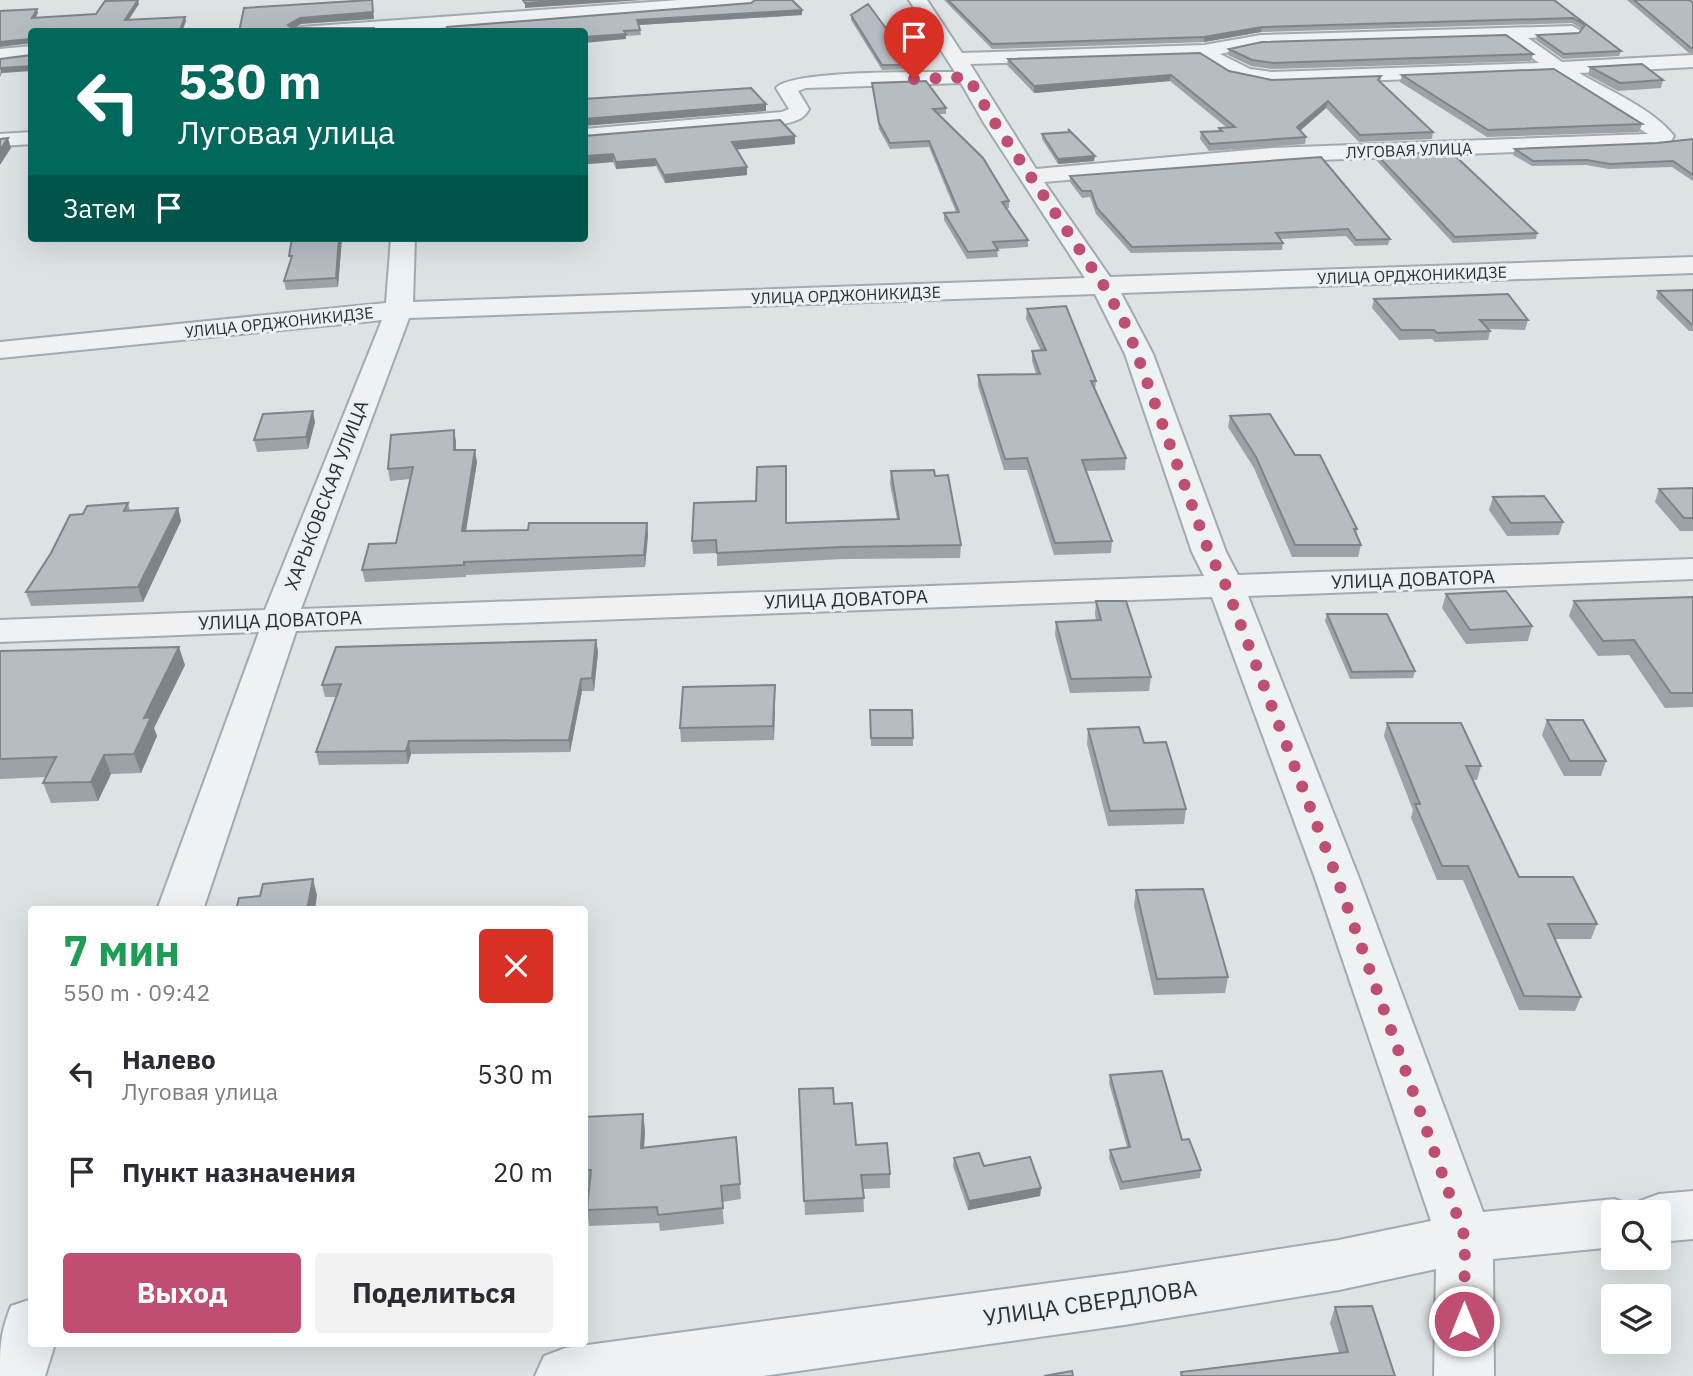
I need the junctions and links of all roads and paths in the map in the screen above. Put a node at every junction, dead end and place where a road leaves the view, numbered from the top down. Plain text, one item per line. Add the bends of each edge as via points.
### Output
1 (751, 0) edge
2 (918, 0) edge
3 (405, 21) edge
4 (339, 28) edge
5 (1572, 31) edge
6 (1512, 35) junction
7 (1204, 51) junction
8 (28, 52) edge
9 (0, 55) edge
10 (1693, 61) edge
11 (963, 68) junction
12 (1559, 69) junction
13 (588, 135) edge
14 (28, 138) edge
15 (0, 140) edge
16 (1031, 176) junction
17 (403, 242) edge
18 (1693, 265) edge
19 (1104, 286) junction
20 (399, 310) junction
21 (0, 350) edge
22 (1693, 569) edge
23 (1226, 586) junction
24 (279, 619) junction
25 (0, 631) edge
26 (181, 906) edge
27 (1693, 1215) edge
28 (1671, 1217) edge
29 (1601, 1224) edge
30 (1465, 1238) junction
31 (28, 1337) edge
32 (15, 1376) edge
33 (565, 1376) edge
34 (1464, 1376) edge

1 - 3 street
2 - 11 street
3 - 4 street
5 - 6 street
6 - 7 street via 1261,40
6 - 12 street, ЛУГОВАЯ УЛИЦА
7 - 11 street
7 - 12 street via 1232,71 1272,78
8 - 9 street
10 - 12 street
11 - 13 street via 804,82 786,88 799,109 784,118
11 - 16 street
12 - 16 street, ЛУГОВАЯ УЛИЦА via 1663,136 1616,143 1261,156
14 - 15 street
16 - 19 street
17 - 20 street, ХАРЬКОВСКАЯ УЛИЦА
18 - 19 street, УЛИЦА ОРДЖОНИКИДЗЕ
19 - 20 street, УЛИЦА ОРДЖОНИКИДЗЕ
19 - 23 street via 1139,354 1209,552
20 - 21 street, УЛИЦА ОРДЖОНИКИДЗЕ
20 - 24 street, ХАРЬКОВСКАЯ УЛИЦА
22 - 23 street, УЛИЦА ДОВАТОРА
23 - 24 street, УЛИЦА ДОВАТОРА
23 - 30 street via 1337,878
24 - 25 street, УЛИЦА ДОВАТОРА
24 - 26 street, ХАРЬКОВСКАЯ УЛИЦА via 271,656
27 - 28 street
29 - 30 street, УЛИЦА СВЕРДЛОВА
30 - 33 street, УЛИЦА СВЕРДЛОВА via 1339,1265 1124,1299
30 - 34 street
31 - 32 street

